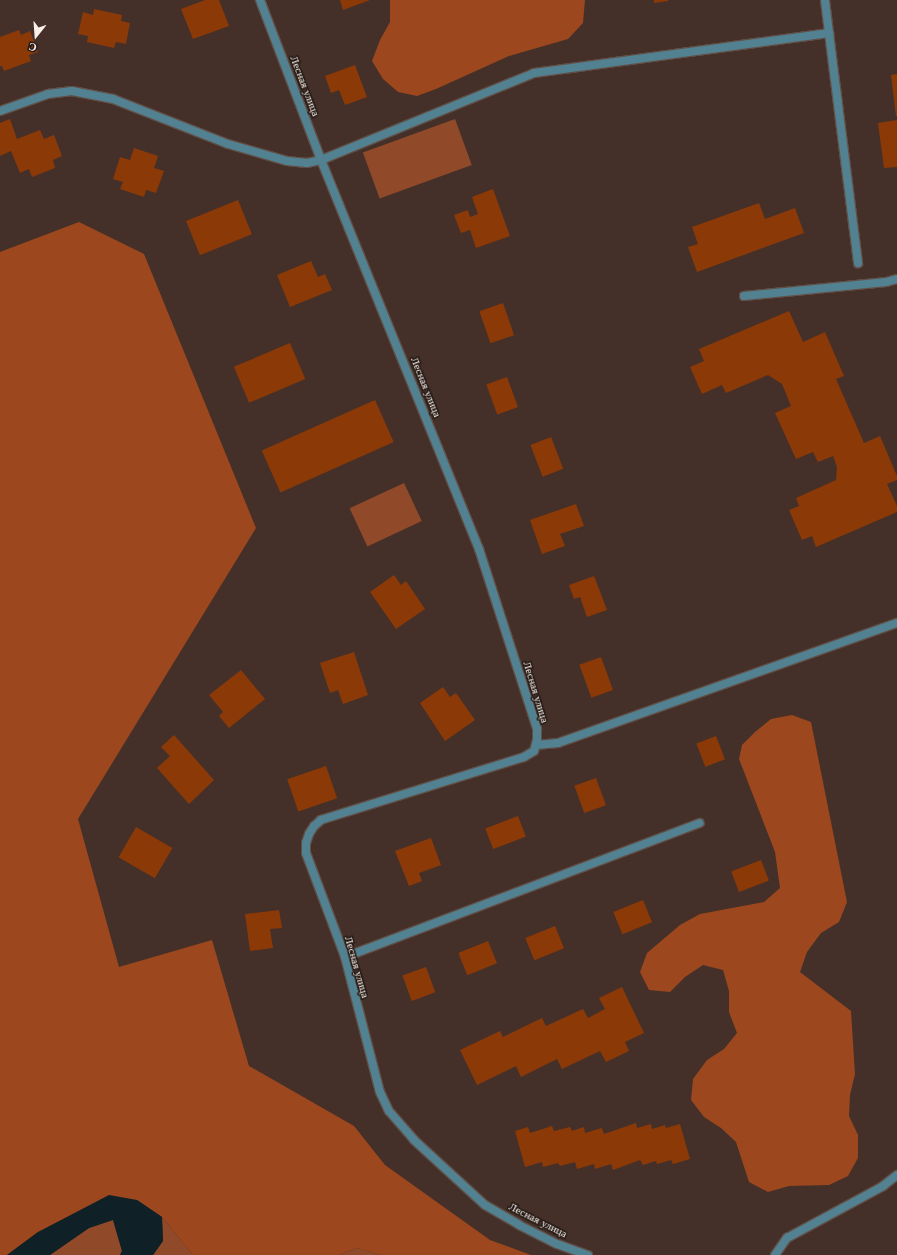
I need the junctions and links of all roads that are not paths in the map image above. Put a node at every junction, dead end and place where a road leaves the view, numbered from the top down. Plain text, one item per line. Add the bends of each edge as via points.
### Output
1 (260, 0) edge
2 (825, 0) edge
3 (829, 33) junction
4 (0, 112) edge
5 (321, 160) junction
6 (858, 263) dead end
7 (897, 279) edge
8 (744, 296) dead end
9 (897, 623) edge
10 (536, 745) junction
11 (700, 823) dead end
12 (345, 957) junction
13 (897, 1175) edge
14 (588, 1255) edge
15 (775, 1255) edge

1 - 5 street, Лесная улица
2 - 3 street
3 - 5 street via 534,73
3 - 6 street
4 - 5 street via 48,94 72,91 112,99 228,144 286,160 307,163
5 - 10 street, Лесная улица via 479,549 537,729
7 - 8 street
9 - 10 street via 558,743
10 - 12 street, Лесная улица via 534,751 524,757 321,820 314,826 306,843 306,853
11 - 12 street
12 - 14 street, Лесная улица via 380,1092 389,1111 414,1140 486,1205 518,1225 557,1244
13 - 15 street via 883,1186 787,1238

